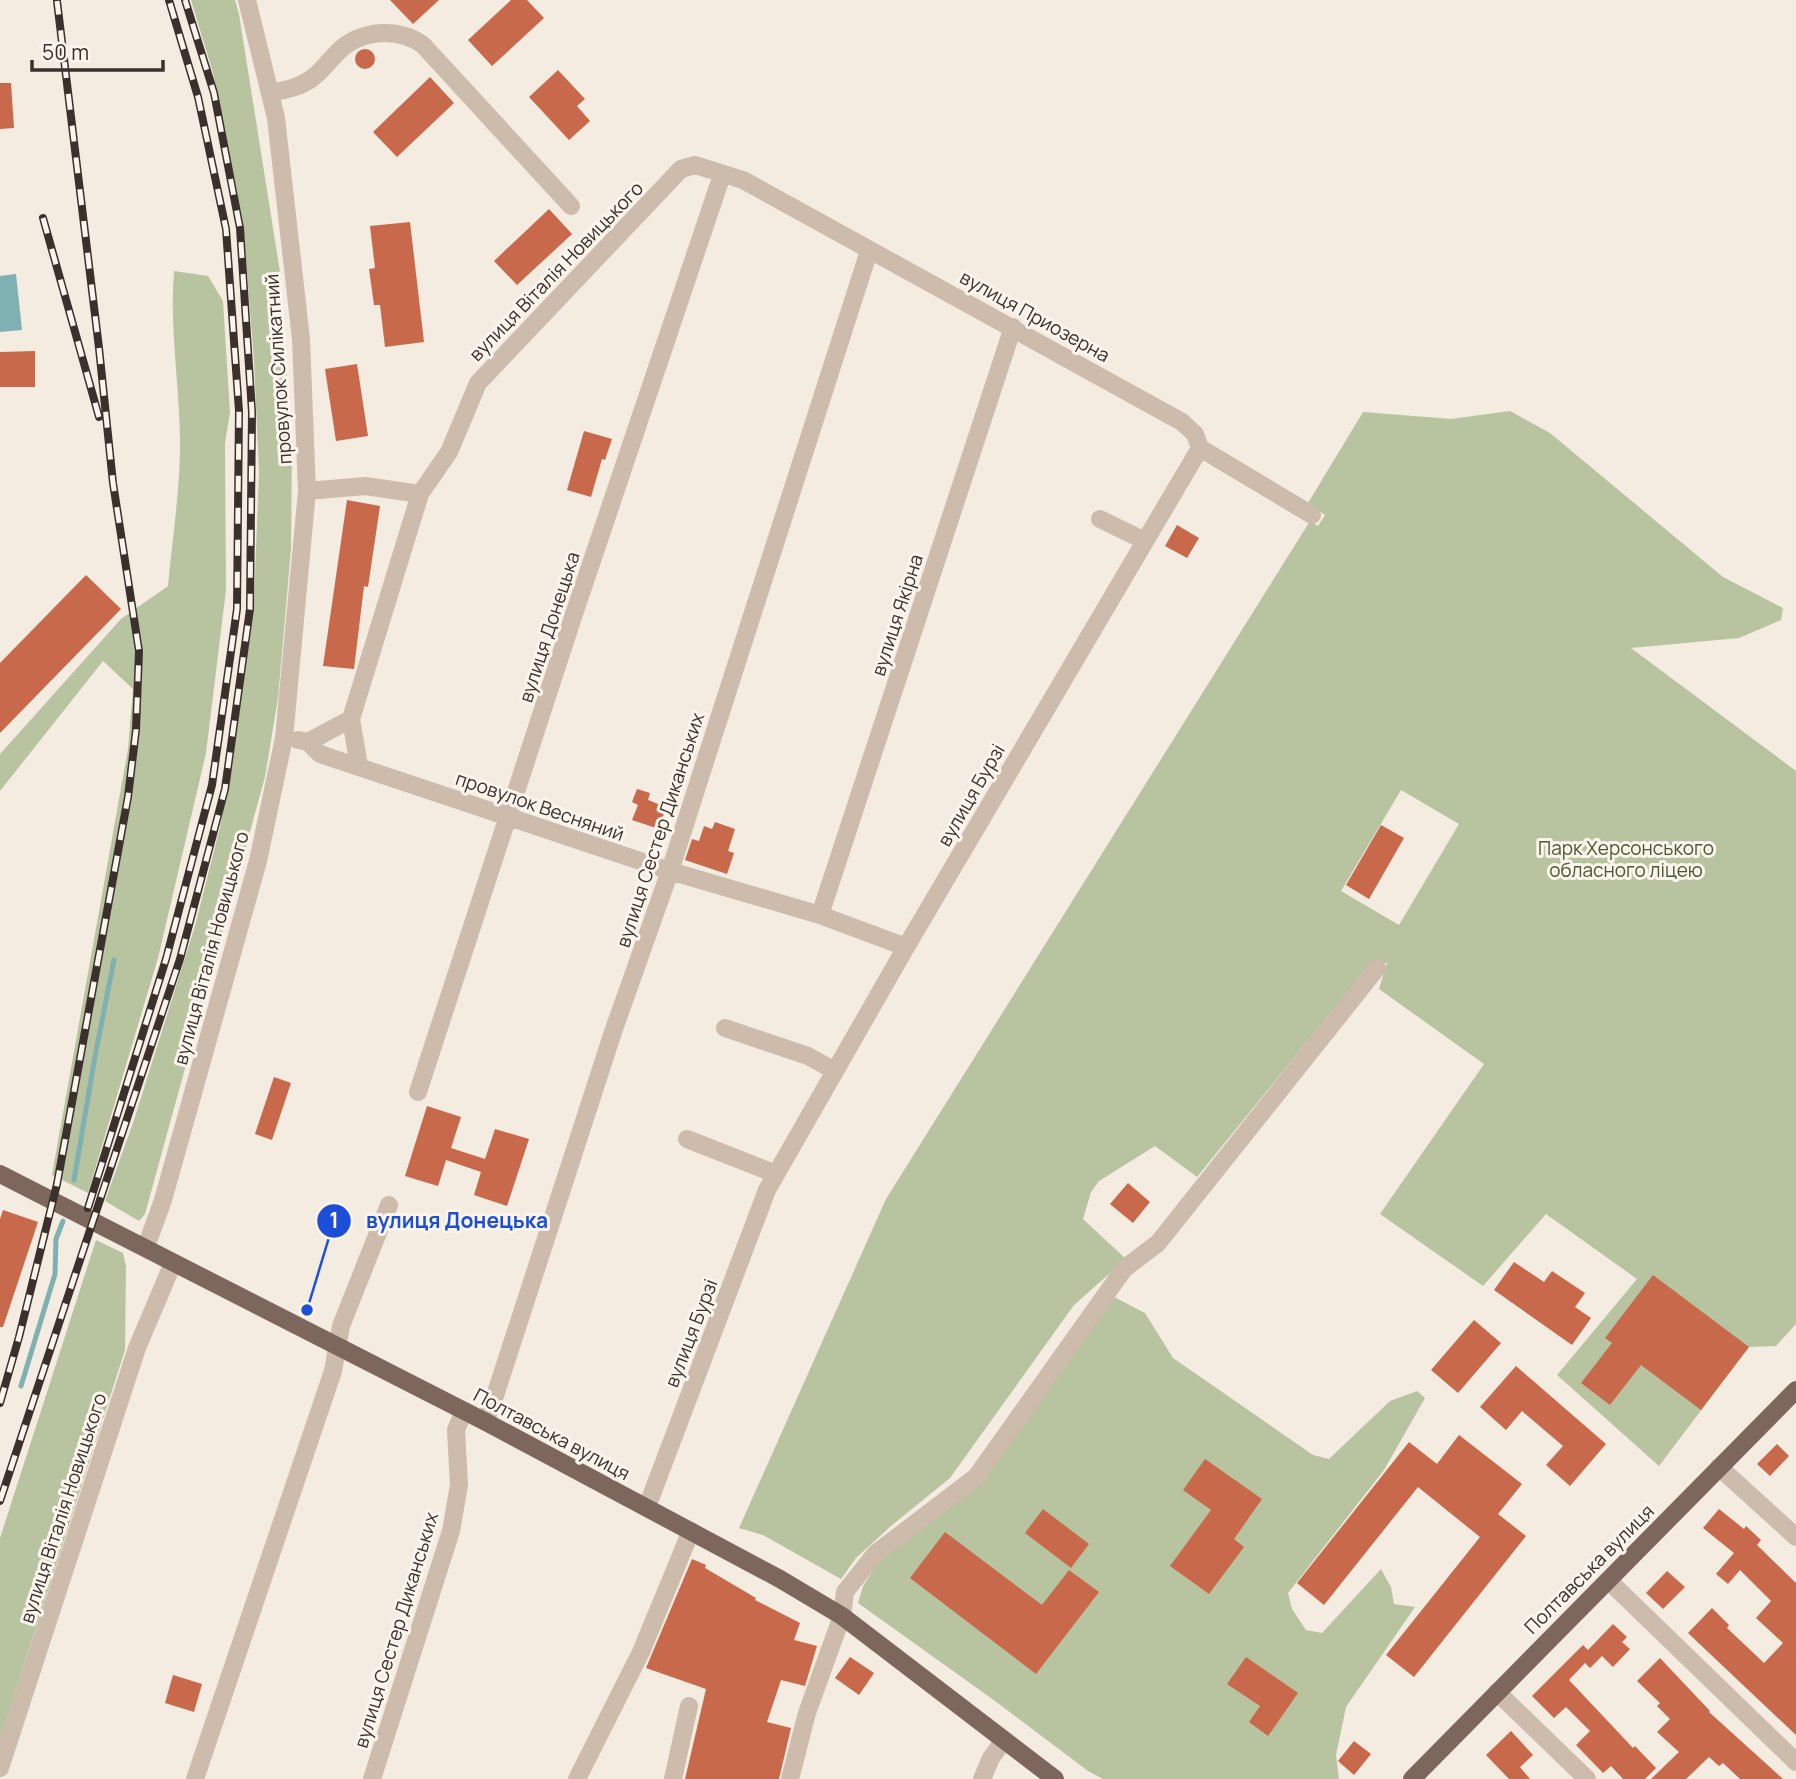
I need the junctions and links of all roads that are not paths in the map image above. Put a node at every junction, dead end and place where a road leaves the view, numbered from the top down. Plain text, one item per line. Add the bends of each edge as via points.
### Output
1 (247, 0) edge
2 (270, 93) junction
3 (722, 175) junction
4 (571, 206) dead end
5 (869, 251) junction
6 (1013, 327) junction
7 (1200, 448) junction
8 (307, 491) junction
9 (420, 494) junction
10 (1312, 515) dead end
11 (1100, 519) dead end
12 (1145, 541) junction
13 (351, 719) junction
14 (285, 738) junction
15 (309, 742) junction
16 (359, 766) junction
17 (508, 818) junction
18 (670, 871) junction
19 (820, 915) junction
20 (906, 947) junction
21 (1377, 968) dead end
22 (725, 1028) dead end
23 (835, 1071) junction
24 (418, 1092) dead end
25 (687, 1139) dead end
26 (0, 1174) edge
27 (776, 1174) junction
28 (389, 1205) dead end
29 (146, 1247) junction
30 (173, 1263) junction
31 (337, 1346) junction
32 (1796, 1390) edge
33 (464, 1411) junction
34 (484, 1421) junction
35 (1719, 1467) junction
36 (647, 1507) junction
37 (691, 1531) junction
38 (1796, 1537) edge
39 (1609, 1581) junction
40 (842, 1616) junction
41 (1497, 1692) junction
42 (688, 1706) dead end
43 (1004, 1740) junction
44 (1796, 1762) edge
45 (0, 1768) edge
46 (195, 1779) edge
47 (372, 1779) edge
48 (577, 1779) edge
49 (673, 1779) edge
50 (790, 1779) edge
51 (982, 1779) edge
52 (1055, 1779) edge
53 (1412, 1779) edge
54 (1587, 1779) edge

1 - 2 street, провулок Силікатний
2 - 4 street via 303,84 363,36 412,37
2 - 8 street, провулок Силікатний via 301,339
3 - 5 street, вулиця Приозерна via 743,180
3 - 9 street, вулиця Віталія Новицького via 695,165 681,169 478,383 449,452
3 - 17 street, вулиця Донецька
5 - 6 street, вулиця Приозерна
5 - 18 street, вулиця Сестер Диканських
6 - 7 street, вулиця Приозерна via 1182,422 1195,434
6 - 19 street, вулиця Якірна
7 - 10 street, вулиця Приозерна
7 - 12 street, вулиця Бурзі
8 - 9 street via 365,485
8 - 14 street, провулок Силікатний
9 - 13 street, вулиця Віталія Новицького
11 - 12 street
12 - 20 street, вулиця Бурзі
13 - 15 street
13 - 16 street, вулиця Віталія Новицького
14 - 15 street, провулок Весняний
14 - 29 street, вулиця Віталія Новицького via 258,861
15 - 16 street, провулок Весняний via 320,754
16 - 17 street, провулок Весняний
17 - 18 street, провулок Весняний
17 - 24 street, вулиця Донецька
18 - 19 street, провулок Весняний
18 - 34 street, вулиця Сестер Диканських
19 - 20 street, провулок Весняний
20 - 23 street, вулиця Бурзі
21 - 40 street via 1158,1244 1124,1269 976,1476 875,1554 845,1592
22 - 23 street via 808,1056
23 - 27 street, вулиця Бурзі
25 - 27 street
26 - 29 main road, Полтавська вулиця
27 - 36 street, вулиця Бурзі
28 - 31 street
29 - 30 main road, Полтавська вулиця
30 - 31 main road, Полтавська вулиця
30 - 45 street, вулиця Віталія Новицького via 137,1348
31 - 33 main road, Полтавська вулиця
31 - 46 street via 333,1371
32 - 35 main road, Полтавська вулиця
33 - 34 main road, Полтавська вулиця
33 - 47 street, вулиця Сестер Диканських via 456,1430 459,1485 452,1531
34 - 36 main road, Полтавська вулиця
35 - 38 street
35 - 39 main road, Полтавська вулиця
36 - 37 main road, Полтавська вулиця
37 - 40 main road, Полтавська вулиця
37 - 48 street via 640,1652
39 - 41 main road, Полтавська вулиця
39 - 44 street
40 - 43 main road, Полтавська вулиця
40 - 50 street via 807,1713
41 - 53 main road, Полтавська вулиця
41 - 54 street
42 - 49 street
43 - 51 street
43 - 52 main road, Полтавська вулиця

